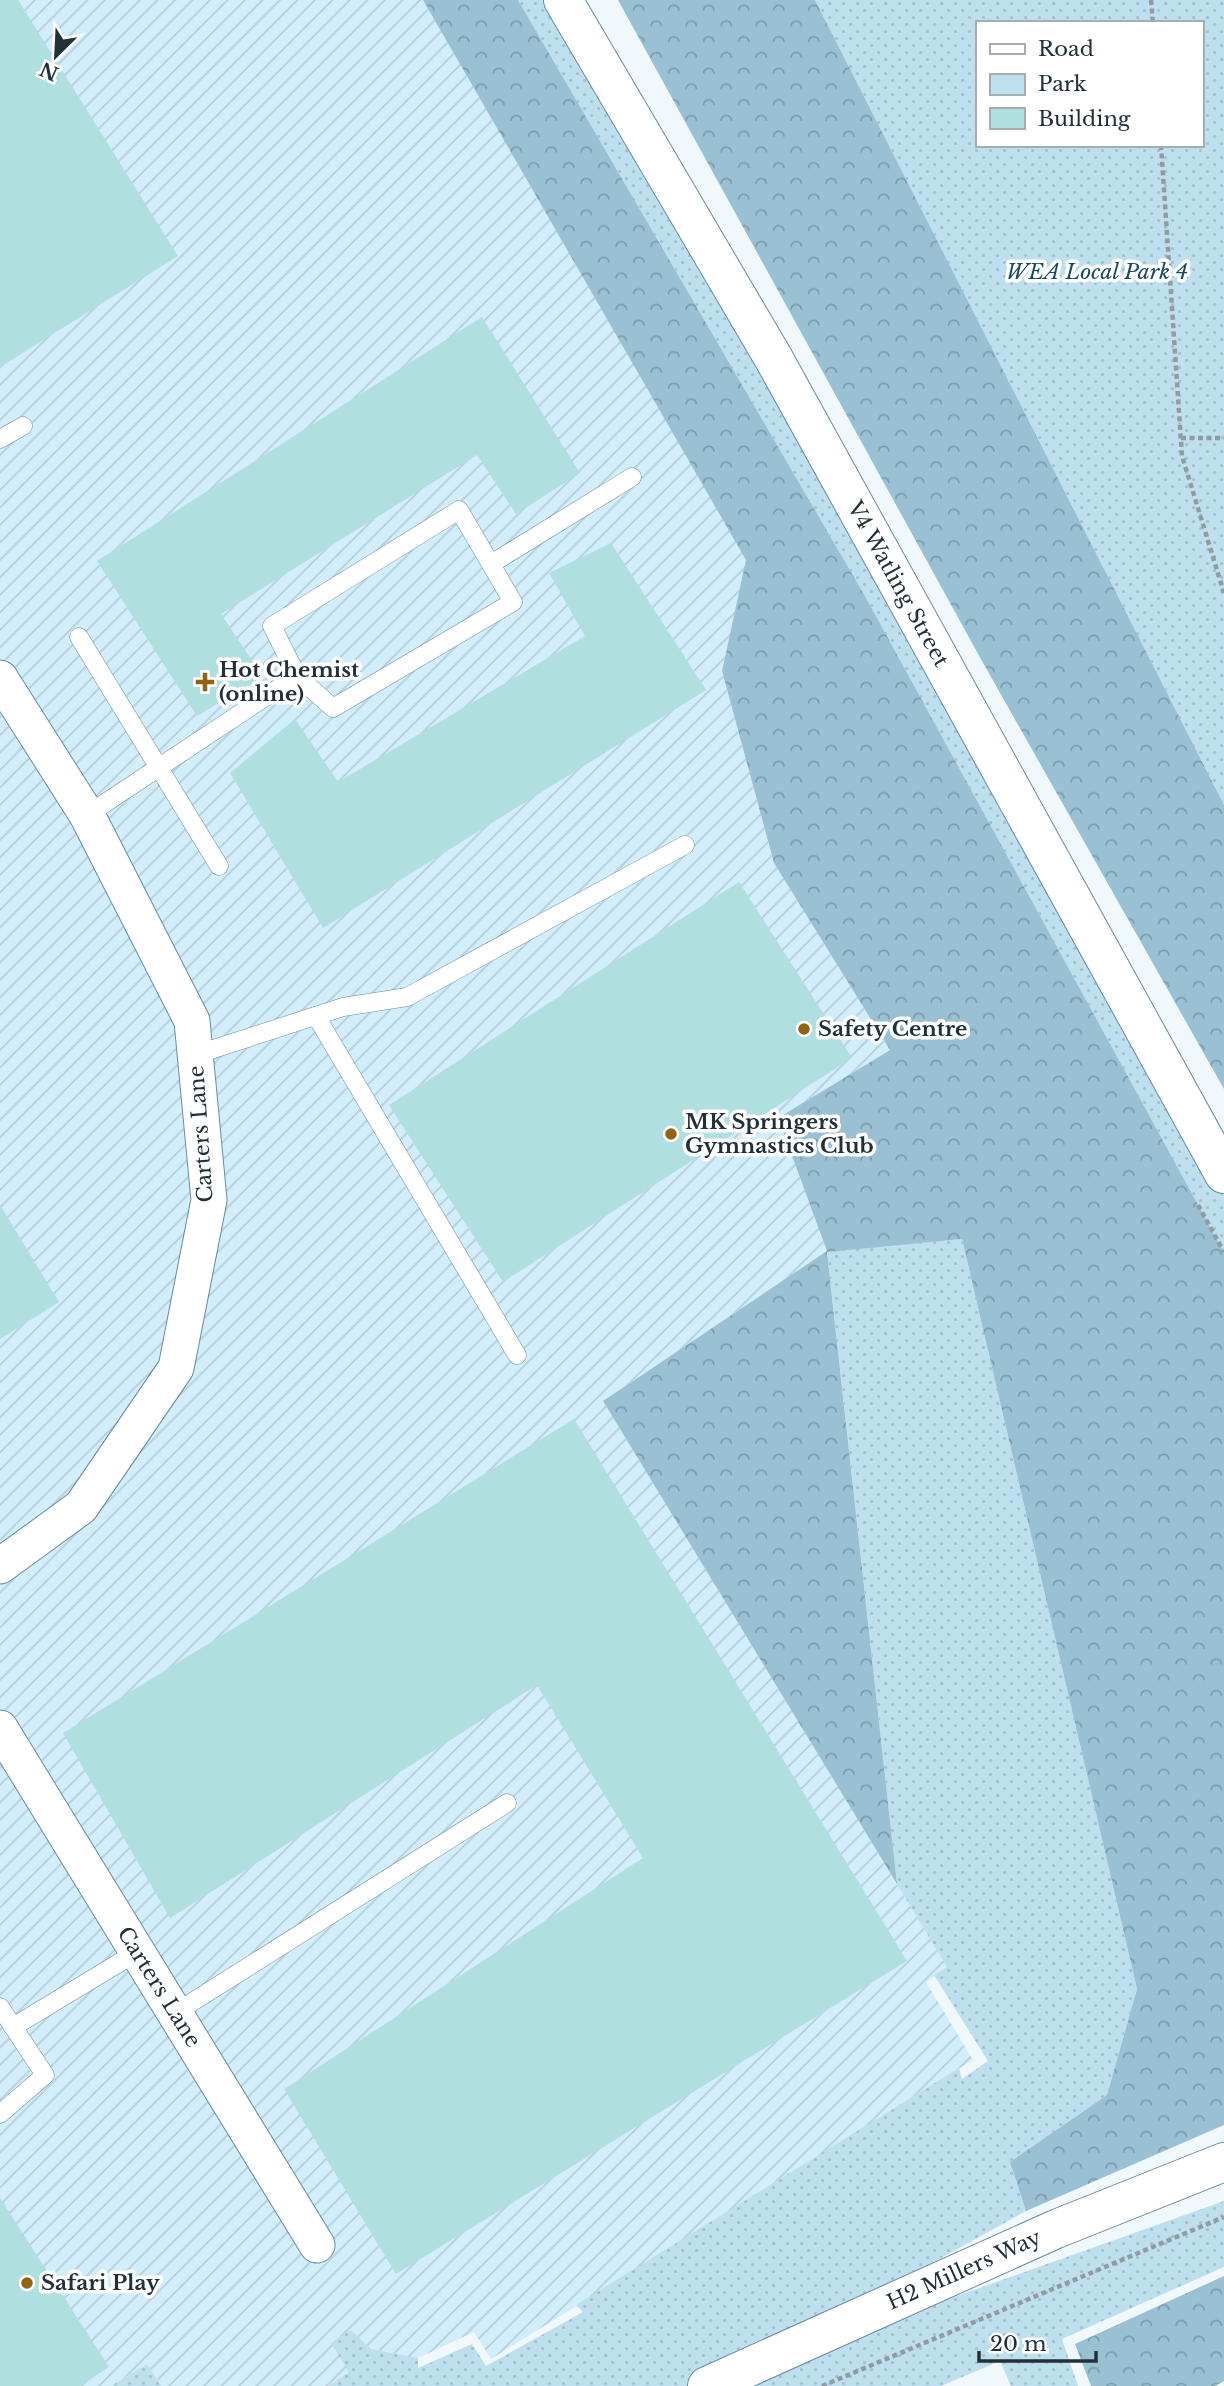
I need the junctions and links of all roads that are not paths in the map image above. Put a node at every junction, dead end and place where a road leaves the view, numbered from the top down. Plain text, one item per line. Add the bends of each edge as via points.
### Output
1 (563, 0) edge
2 (23, 426) dead end
3 (0, 439) edge
4 (632, 477) dead end
5 (491, 564) junction
6 (79, 637) dead end
7 (297, 676) junction
8 (0, 678) edge
9 (160, 767) junction
10 (87, 815) junction
11 (685, 845) dead end
12 (219, 866) dead end
13 (316, 1016) junction
14 (195, 1055) junction
15 (1224, 1174) edge
16 (517, 1354) dead end
17 (0, 1566) edge
18 (0, 1728) edge
19 (507, 1803) dead end
20 (137, 1952) junction
21 (0, 2007) edge
22 (175, 2013) junction
23 (13, 2027) junction
24 (0, 2115) edge
25 (1224, 2161) edge
26 (317, 2245) dead end
27 (707, 2386) edge

1 - 15 street, V4 Watling Street via 774,359
2 - 3 lane
4 - 5 lane
5 - 7 lane via 513,602 334,708
5 - 7 lane via 459,510 272,626
6 - 9 lane
7 - 9 lane
8 - 10 street, Carters Lane
9 - 10 lane
9 - 12 lane
10 - 14 street, Carters Lane via 192,1021
11 - 13 lane via 407,997
13 - 14 lane
13 - 16 lane
14 - 17 street, Carters Lane via 209,1200 176,1368 80,1507
18 - 20 street, Carters Lane
19 - 22 lane
20 - 22 street, Carters Lane
20 - 23 lane
21 - 23 lane
22 - 26 street, Carters Lane
23 - 24 lane via 45,2075
25 - 27 street, H2 Millers Way via 1056,2229

